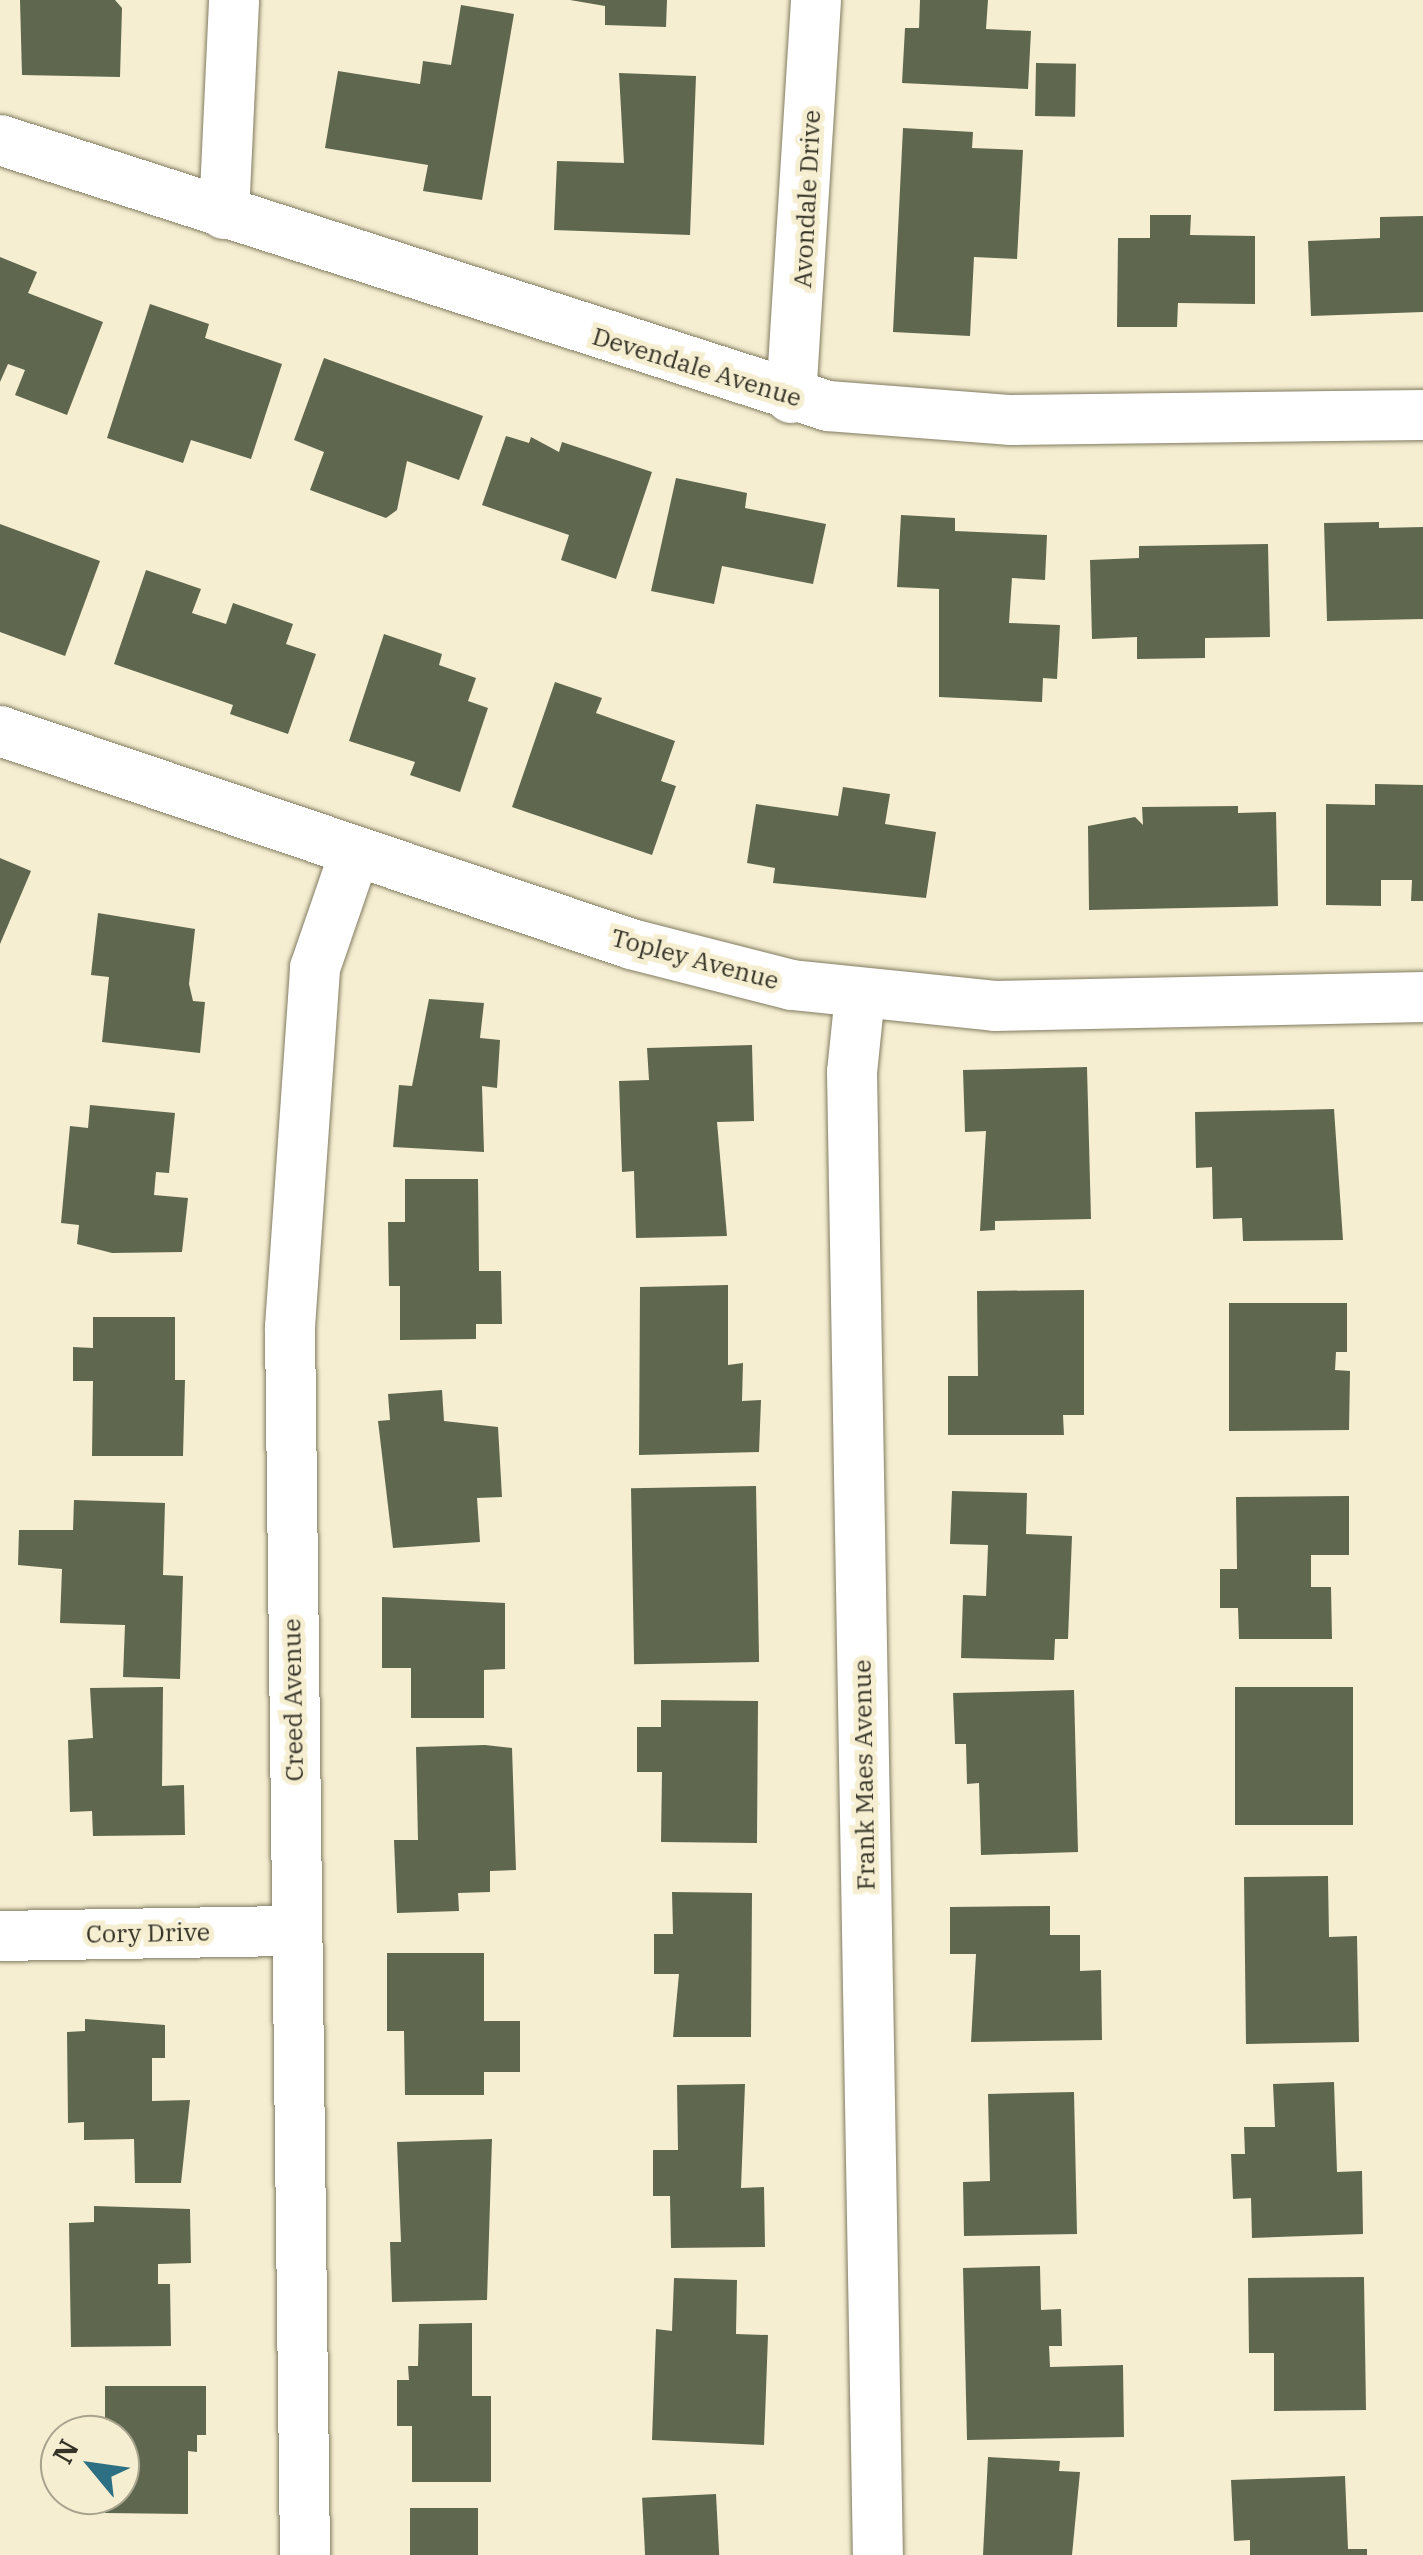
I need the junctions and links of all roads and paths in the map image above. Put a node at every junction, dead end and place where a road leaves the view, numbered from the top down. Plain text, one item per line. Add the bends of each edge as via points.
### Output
1 (234, 0) edge
2 (816, 0) edge
3 (0, 140) edge
4 (224, 214) junction
5 (791, 398) junction
6 (1423, 415) edge
7 (0, 731) edge
8 (354, 852) junction
9 (860, 995) junction
10 (1423, 998) edge
11 (296, 1931) junction
12 (0, 1936) edge
13 (305, 2555) edge
14 (878, 2555) edge

1 - 4 street
2 - 5 street, Avondale Drive
3 - 4 street, Devendale Avenue
4 - 5 street, Devendale Avenue
5 - 6 street, Devendale Avenue via 868,412 1010,420
7 - 8 street, Topley Avenue
8 - 9 street, Topley Avenue via 671,956
8 - 11 street, Creed Avenue via 316,968 293,1259
9 - 10 street, Topley Avenue via 1022,1006
9 - 14 street, Frank Maes Avenue via 852,1072
11 - 12 street, Cory Drive
11 - 13 street, Creed Avenue

